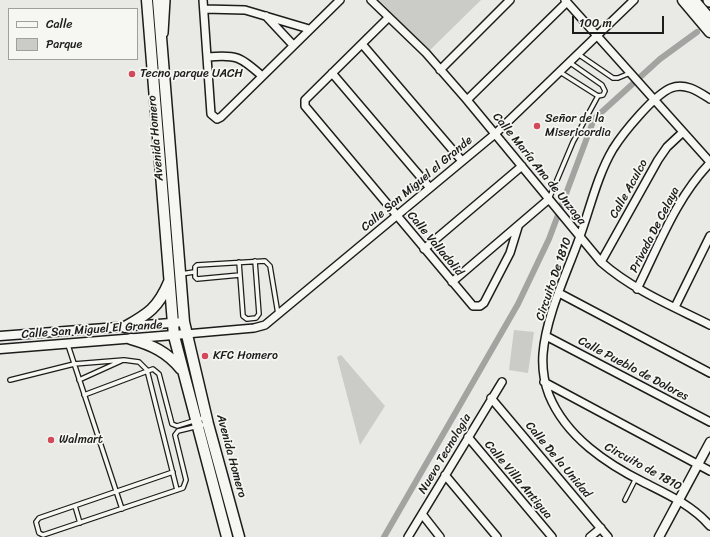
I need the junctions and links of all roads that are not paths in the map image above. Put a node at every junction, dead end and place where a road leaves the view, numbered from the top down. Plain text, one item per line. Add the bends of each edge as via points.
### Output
1 (147, 0) edge
2 (158, 0) edge
3 (166, 0) edge
4 (203, 0) edge
5 (340, 0) edge
6 (371, 0) edge
7 (510, 0) edge
8 (683, 0) edge
9 (693, 0) edge
10 (566, 1) edge
11 (630, 2) edge
12 (204, 9) junction
13 (266, 16) junction
14 (388, 18) junction
15 (710, 20) edge
16 (309, 29) junction
17 (710, 32) edge
18 (597, 36) junction
19 (162, 43) junction
20 (362, 44) junction
21 (293, 45) junction
22 (578, 54) junction
23 (208, 57) junction
24 (569, 62) junction
25 (440, 70) junction
26 (560, 72) junction
27 (332, 73) junction
28 (631, 74) junction
29 (262, 76) junction
30 (598, 96) junction
31 (710, 99) edge
32 (467, 100) junction
33 (655, 100) junction
34 (684, 132) junction
35 (495, 134) junction
36 (462, 161) junction
37 (710, 163) edge
38 (522, 166) junction
39 (430, 188) junction
40 (549, 199) junction
41 (396, 215) junction
42 (518, 227) junction
43 (710, 236) edge
44 (580, 237) junction
45 (424, 249) junction
46 (255, 261) junction
47 (239, 262) junction
48 (601, 262) junction
49 (194, 272) junction
50 (180, 274) junction
51 (240, 274) junction
52 (169, 276) junction
53 (452, 282) junction
54 (637, 289) junction
55 (559, 293) junction
56 (675, 308) junction
57 (278, 314) junction
58 (184, 322) junction
59 (172, 324) junction
60 (710, 325) edge
61 (125, 327) junction
62 (186, 334) junction
63 (0, 336) edge
64 (174, 336) junction
65 (546, 336) junction
66 (131, 339) junction
67 (68, 345) junction
68 (0, 349) edge
69 (124, 360) junction
70 (74, 364) junction
71 (147, 370) junction
72 (184, 373) junction
73 (710, 373) edge
74 (10, 380) dead end
75 (79, 380) junction
76 (502, 382) dead end
77 (544, 382) junction
78 (84, 395) junction
79 (491, 398) junction
80 (208, 420) junction
81 (710, 422) edge
82 (197, 423) junction
83 (468, 437) junction
84 (710, 442) edge
85 (699, 464) junction
86 (710, 471) edge
87 (172, 472) junction
88 (445, 475) junction
89 (636, 478) junction
90 (177, 490) junction
91 (116, 492) junction
92 (625, 500) dead end
93 (680, 500) junction
94 (75, 506) junction
95 (122, 509) junction
96 (422, 514) junction
97 (80, 523) junction
98 (710, 526) edge
99 (601, 528) junction
100 (662, 536) edge
101 (227, 537) edge
102 (239, 537) edge
103 (408, 537) edge
104 (440, 537) edge
105 (497, 537) edge
106 (552, 537) edge
107 (590, 537) edge
108 (608, 537) edge

1 - 52 main road, Avenida Homero
2 - 19 main road, Avenida Homero
3 - 19 street
4 - 12 street
5 - 16 street
6 - 14 street, Calle María Ana de Unzaga
7 - 25 street
8 - 17 main road
9 - 15 highway
10 - 18 street
10 - 32 street
11 - 18 street, Calle San Miguel el Grande
12 - 13 street via 239,9
12 - 23 street
13 - 16 street
13 - 21 street
14 - 20 street
14 - 25 street, Calle María Ana de Unzaga via 417,44
16 - 21 street
18 - 22 street, Calle San Miguel el Grande
18 - 28 street
19 - 50 main road, Avenida Homero
20 - 27 street
20 - 36 street
21 - 29 street
22 - 24 street, Calle San Miguel el Grande
22 - 28 lane via 614,78
23 - 29 street via 227,54 238,57
23 - 29 street via 211,114 215,118 221,117
24 - 26 street, Calle San Miguel el Grande
24 - 30 lane via 604,88 604,93
25 - 32 street, Calle María Ana de Unzaga
26 - 30 lane
26 - 35 street, Calle San Miguel el Grande
27 - 39 street
27 - 41 street, Calle Valladolid via 304,104
28 - 33 street
30 - 40 lane via 573,142
31 - 33 street, Circuito De 1810 via 694,89 680,86 670,88
32 - 35 street, Calle María Ana de Unzaga
33 - 34 street
33 - 44 street, Circuito De 1810 via 624,133 613,149 600,176
34 - 37 street
34 - 48 street, Calle Aculco via 667,147 658,160
35 - 36 street, Calle San Miguel el Grande
35 - 38 street, Calle María Ana de Unzaga
36 - 39 street, Calle San Miguel el Grande
37 - 54 street, Privada De Celaya via 683,195
38 - 40 street, Calle María Ana de Unzaga
38 - 45 street
39 - 41 street, Calle San Miguel el Grande
40 - 42 street
40 - 44 street, Calle María Ana de Unzaga
41 - 45 street, Calle Valladolid
41 - 57 street, Calle San Miguel el Grande
42 - 53 street
42 - 53 street, Calle Valladolid via 510,253 482,305 472,306
43 - 56 street
44 - 48 street, Calle María Ana de Unzaga
44 - 55 street, Circuito De 1810
45 - 53 street, Calle Valladolid
46 - 47 lane
46 - 51 lane via 259,314 256,318 247,319 243,316
46 - 57 lane via 265,261 270,266
47 - 49 lane via 197,265
47 - 51 lane
48 - 54 street, Calle María Ana de Unzaga
49 - 50 lane
49 - 51 lane via 198,279
50 - 58 main road, Avenida Homero
52 - 59 main road, Avenida Homero
52 - 61 main road via 162,298 152,311
54 - 56 street, Calle María Ana de Unzaga
55 - 65 street, Circuito De 1810
55 - 73 street
56 - 60 street, Calle María Ana de Unzaga
57 - 62 street, Calle San Miguel el Grande via 265,325 254,328
58 - 59 street, Calle San Miguel El Grande
58 - 62 main road, Avenida Homero
59 - 61 street, Calle San Miguel El Grande
59 - 64 main road, Avenida Homero
61 - 63 street, Calle San Miguel El Grande
62 - 64 street, Calle San Miguel El Grande
62 - 80 main road, Avenida Homero
64 - 66 street, Calle San Miguel El Grande
64 - 72 main road, Avenida Homero
65 - 77 street, Circuito De 1810 via 543,354
65 - 81 street, Calle Pueblo de Dolores
66 - 67 street, Calle San Miguel El Grande
66 - 72 main road via 164,352
67 - 68 street, Calle San Miguel El Grande
67 - 70 lane
69 - 70 lane
69 - 71 lane via 139,362
69 - 75 lane
70 - 74 lane
70 - 75 lane
71 - 78 lane
71 - 82 lane via 153,369 159,374 172,424 177,426
71 - 87 lane
72 - 82 main road, Avenida Homero
75 - 78 lane
76 - 79 street, Nuevo Tecnologia
77 - 85 street
77 - 89 street, Circuito de 1810 via 560,415 579,438 604,461
78 - 91 lane
79 - 83 street, Nuevo Tecnologia
79 - 99 street, Calle De la Unidad
80 - 82 lane
80 - 82 lane
80 - 102 main road, Avenida Homero
82 - 90 lane via 178,431 175,435 186,480 184,487
82 - 101 main road, Avenida Homero
83 - 88 street, Nuevo Tecnologia
83 - 106 street, Calle Villa Antigua
84 - 85 street
85 - 86 street
85 - 93 street
87 - 90 lane
87 - 91 lane
88 - 96 street, Nuevo Tecnologia
88 - 105 street
89 - 92 lane
89 - 93 street, Circuito de 1810
90 - 95 lane
91 - 94 lane
91 - 95 lane
93 - 98 street, Circuito de 1810
93 - 100 street
94 - 97 lane
94 - 97 lane via 37,519 40,533 43,535
95 - 97 lane
96 - 103 street, Nuevo Tecnologia
96 - 104 street
99 - 107 street
99 - 108 street, Calle De la Unidad

